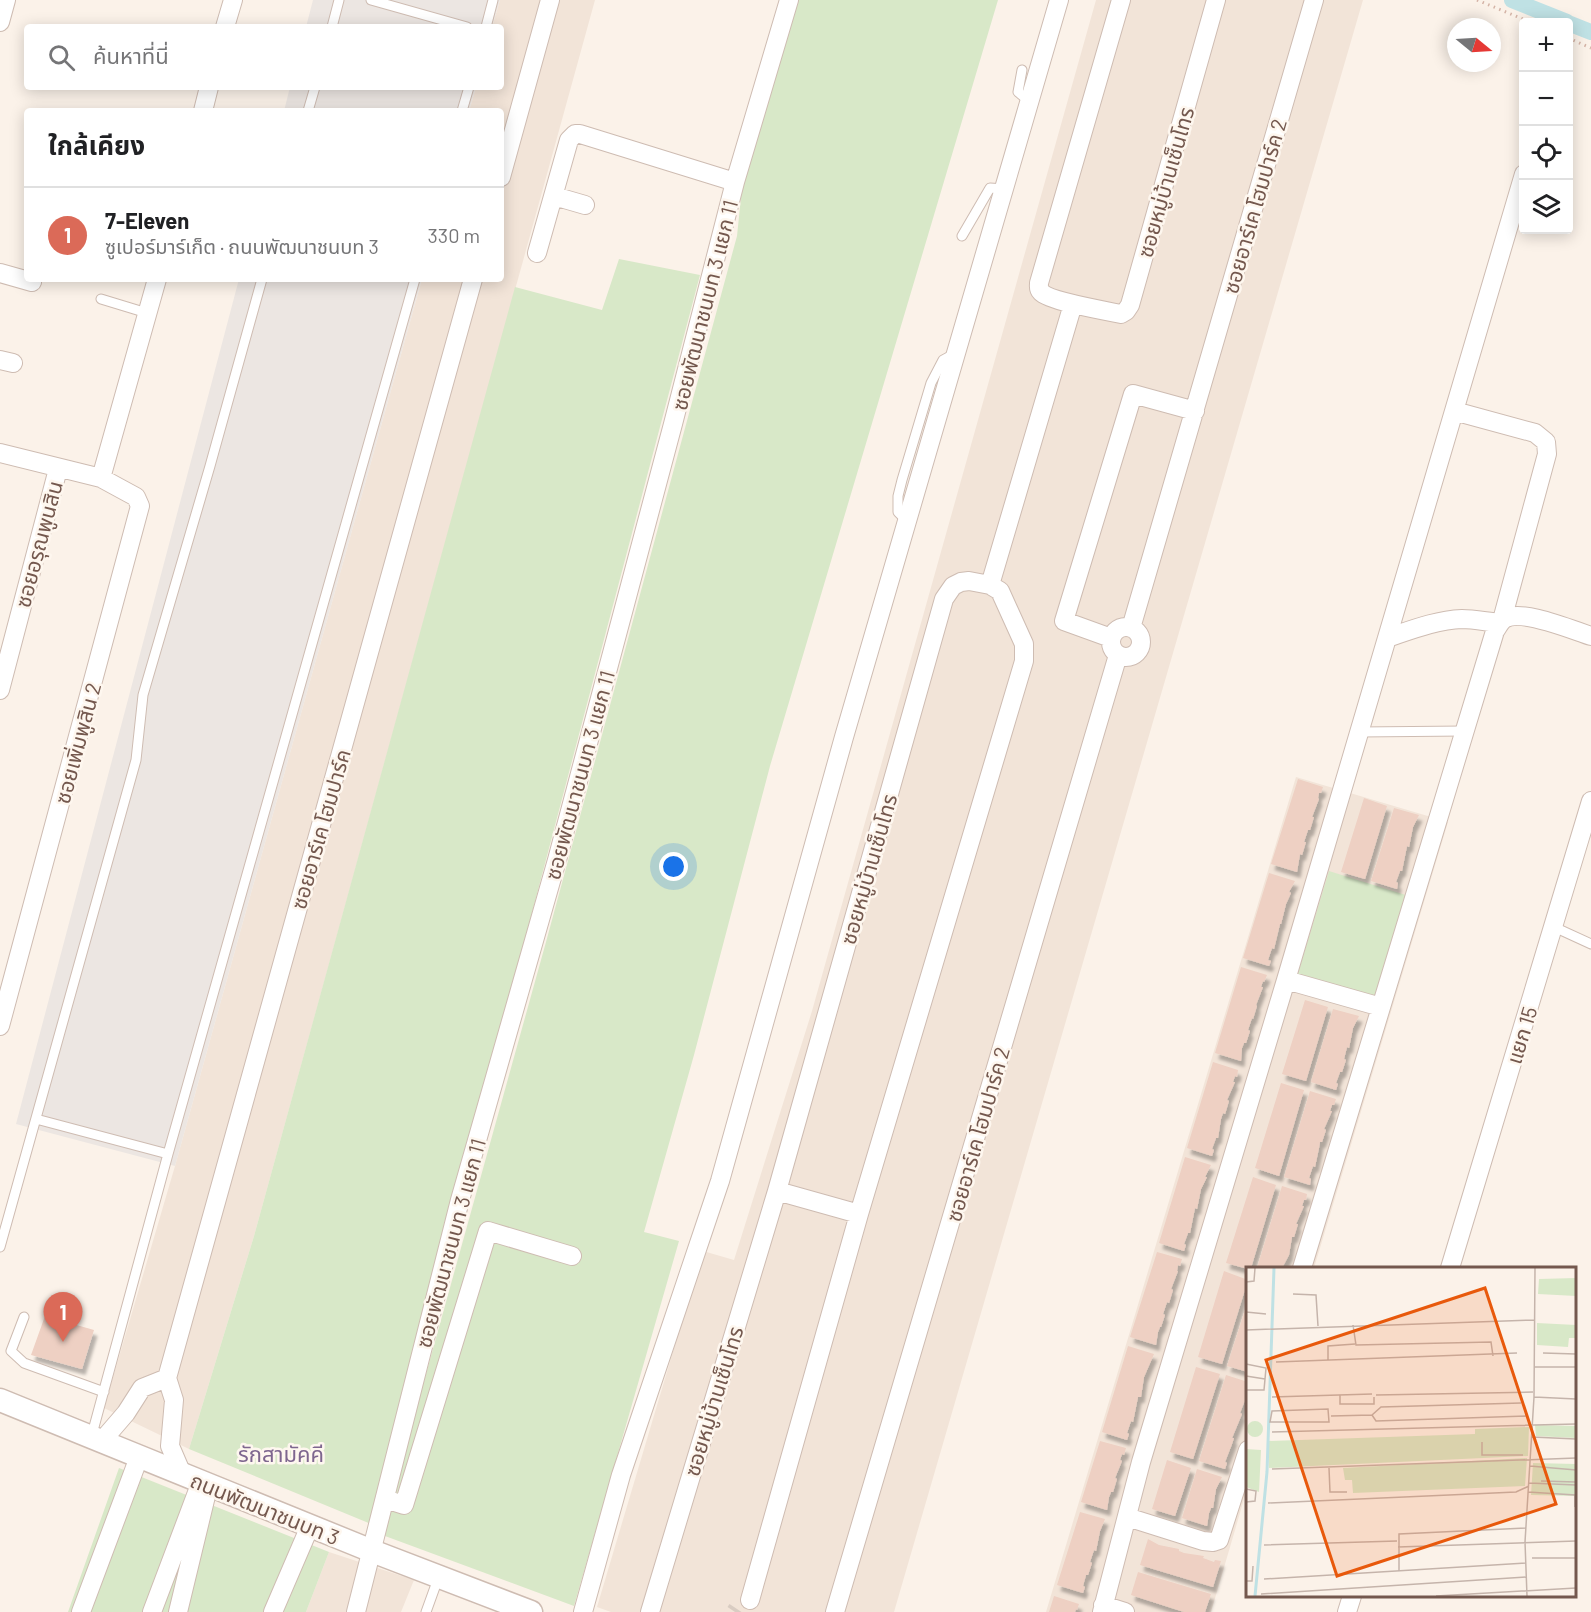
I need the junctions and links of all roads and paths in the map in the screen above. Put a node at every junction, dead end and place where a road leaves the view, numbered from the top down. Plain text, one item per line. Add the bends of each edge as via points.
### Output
1 (6, 0) edge
2 (233, 0) edge
3 (339, 0) edge
4 (371, 0) edge
5 (493, 0) edge
6 (550, 0) edge
7 (789, 0) edge
8 (1059, 0) edge
9 (1121, 0) edge
10 (1216, 0) edge
11 (1314, 0) edge
12 (1477, 0) edge
13 (1520, 18) edge
14 (0, 22) edge
15 (226, 24) edge
16 (333, 24) edge
17 (455, 24) edge
18 (487, 24) edge
19 (1573, 40) edge
20 (1591, 48) edge
21 (1022, 70) dead end
22 (208, 90) edge
23 (314, 90) edge
24 (468, 90) edge
25 (1029, 101) junction
26 (203, 108) edge
27 (309, 108) edge
28 (463, 108) edge
29 (504, 166) edge
30 (1522, 180) edge
31 (735, 182) junction
32 (1004, 189) junction
33 (554, 196) junction
34 (585, 205) dead end
35 (962, 236) dead end
36 (537, 253) dead end
37 (0, 273) edge
38 (24, 280) edge
39 (156, 282) edge
40 (261, 282) edge
41 (414, 282) edge
42 (471, 282) edge
43 (101, 299) dead end
44 (1073, 304) junction
45 (147, 313) junction
46 (1195, 411) junction
47 (1454, 411) junction
48 (0, 453) edge
49 (58, 469) junction
50 (101, 478) junction
51 (990, 585) junction
52 (1501, 621) junction
53 (1131, 628) junction
54 (1591, 636) edge
55 (1111, 638) junction
56 (1387, 638) junction
57 (1118, 656) junction
58 (0, 690) edge
59 (1465, 731) junction
60 (1359, 732) junction
61 (1591, 801) edge
62 (1554, 927) junction
63 (1591, 944) edge
64 (1286, 980) junction
65 (1382, 1007) junction
66 (0, 1026) edge
67 (36, 1119) junction
68 (168, 1154) junction
69 (777, 1191) junction
70 (860, 1214) junction
71 (0, 1247) edge
72 (572, 1256) dead end
73 (1303, 1267) edge
74 (1451, 1267) edge
75 (24, 1317) dead end
76 (167, 1378) junction
77 (104, 1392) junction
78 (0, 1400) edge
79 (96, 1440) junction
80 (1246, 1456) edge
81 (139, 1457) junction
82 (198, 1480) junction
83 (385, 1498) junction
84 (1127, 1517) junction
85 (310, 1526) junction
86 (372, 1551) junction
87 (440, 1576) junction
88 (1352, 1597) edge
89 (501, 1606) edge
90 (746, 1607) edge
91 (1103, 1609) edge
92 (81, 1612) edge
93 (152, 1612) edge
94 (178, 1612) edge
95 (273, 1612) edge
96 (356, 1612) edge
97 (426, 1612) edge
98 (531, 1612) edge
99 (583, 1612) edge
100 (650, 1612) edge
101 (835, 1612) edge
102 (1125, 1612) edge
103 (1347, 1612) edge

1 - 14 street
2 - 15 street
3 - 16 lane
4 - 17 lane
5 - 18 lane
6 - 29 street
7 - 31 street, ซอยพัฒนาชนบท 3 แยก 11
8 - 25 street
9 - 44 street, ซอยหมู่บ้านเซ็นโทร via 1038,283 1043,294
10 - 44 street, ซอยหมู่บ้านเซ็นโทร via 1130,304 1120,314
11 - 46 street, ซอยอาร์เค โฮมปาร์ค 2
12 - 13 path
19 - 20 path
21 - 25 lane via 1018,92
22 - 26 street
23 - 27 lane
24 - 28 lane
25 - 32 street
30 - 47 street
31 - 33 street via 575,134
31 - 83 street, ซอยพัฒนาชนบท 3 แยก 11 via 560,848 460,1200
32 - 35 lane via 990,188
32 - 99 street via 720,1181 621,1476
33 - 34 street
33 - 36 street
37 - 38 street
39 - 45 street
40 - 67 lane via 143,694 136,760
41 - 68 lane
42 - 76 street, ซอยอาร์เค โฮมปาร์ค
43 - 45 lane
44 - 51 street
45 - 50 street
46 - 53 street, ซอยอาร์เค โฮมปาร์ค 2
46 - 55 street via 1133,394 1064,621
47 - 52 street via 1535,433 1546,441 1546,454
47 - 56 street
48 - 49 street, ซอยเพิ่มพูสิน 2
49 - 50 street, ซอยเพิ่มพูสิน 2
49 - 58 street, ซอยอรุณพูนสิน
50 - 66 street, ซอยเพิ่มพูสิน 2 via 136,497 140,506
51 - 69 street, ซอยหมู่บ้านเซ็นโทร via 961,582 944,599
51 - 70 street via 1000,591 1024,644 1024,662
52 - 54 street via 1527,616
52 - 56 street via 1449,620
52 - 59 street
53 - 55 street via 1121,628
53 - 57 street, ซอยอาร์เค โฮมปาร์ค 2 via 1140,639 1139,649 1127,657
55 - 57 street via 1111,648
56 - 60 street
57 - 101 street, ซอยอาร์เค โฮมปาร์ค 2
59 - 60 lane
59 - 65 street
60 - 64 street
61 - 62 street, แยก 15
62 - 63 lane
62 - 74 street, แยก 15
64 - 65 street
64 - 84 street
65 - 73 street
67 - 68 lane
67 - 71 lane
68 - 77 lane
69 - 70 street
69 - 100 street, ซอยหมู่บ้านเซ็นโทร
70 - 90 street
72 - 83 street via 488,1231 404,1505
75 - 77 lane via 11,1352 24,1363
76 - 79 street via 142,1388 126,1413
76 - 82 street, ซอยอาร์เค โฮมปาร์ค via 174,1400 170,1446
77 - 79 lane
78 - 79 street, ถนนพัฒนาชนบท 3
79 - 81 street, ถนนพัฒนาชนบท 3
80 - 84 street via 1219,1540 1203,1541
81 - 82 street, ถนนพัฒนาชนบท 3
81 - 92 street
82 - 85 street, ถนนพัฒนาชนบท 3
82 - 93 street
82 - 94 street
83 - 86 street, ซอยพัฒนาชนบท 3 แยก 11
84 - 91 street
85 - 86 street, ถนนพัฒนาชนบท 3
85 - 95 street
86 - 87 street, ถนนพัฒนาชนบท 3
86 - 96 street, ซอยพัฒนาชนบท 3 แยก 11
87 - 89 street, ถนนพัฒนาชนบท 3
87 - 97 lane
88 - 103 street
89 - 98 street, ถนนพัฒนาชนบท 3
91 - 102 street

